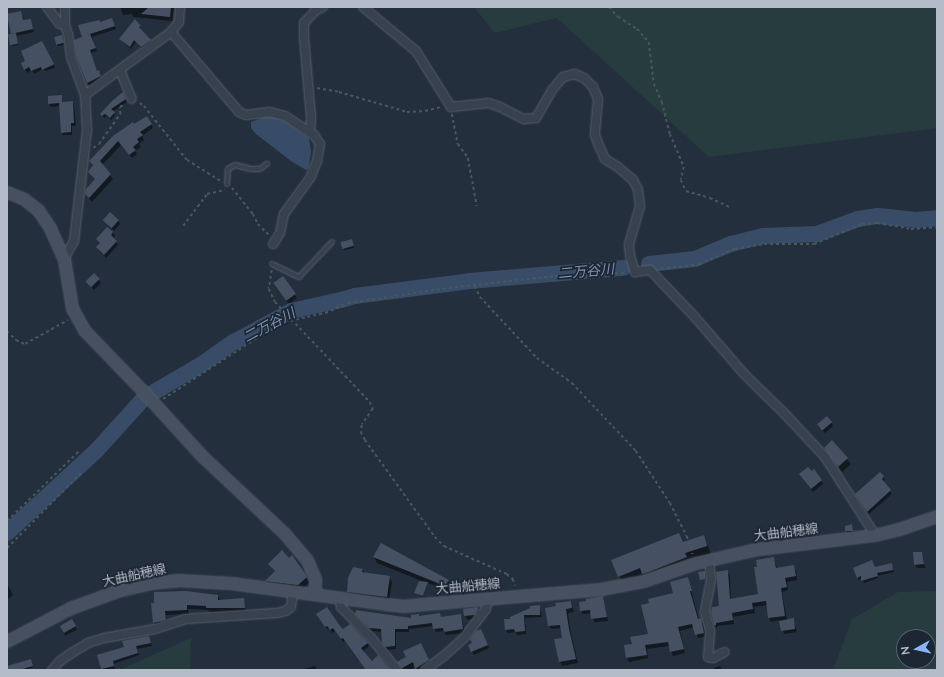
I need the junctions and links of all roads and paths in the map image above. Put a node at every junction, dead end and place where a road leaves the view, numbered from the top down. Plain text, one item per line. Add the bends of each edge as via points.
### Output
1 (47, 7) edge
2 (65, 7) edge
3 (180, 7) edge
4 (323, 7) edge
5 (363, 7) edge
6 (609, 7) edge
7 (65, 25) junction
8 (171, 32) junction
9 (120, 70) junction
10 (309, 89) junction
11 (85, 95) junction
12 (132, 99) junction
13 (451, 107) junction
14 (310, 132) junction
15 (83, 154) junction
16 (267, 164) dead end
17 (227, 184) junction
18 (232, 188) junction
19 (7, 192) edge
20 (477, 206) dead end
21 (731, 208) dead end
22 (183, 226) dead end
23 (937, 227) edge
24 (332, 242) dead end
25 (273, 244) joint
26 (64, 259) junction
27 (272, 264) joint
28 (650, 270) junction
29 (635, 272) junction
30 (474, 286) junction
31 (75, 316) junction
32 (292, 320) junction
33 (7, 331) edge
34 (155, 404) junction
35 (79, 451) dead end
36 (82, 472) dead end
37 (937, 516) edge
38 (7, 521) edge
39 (875, 535) junction
40 (7, 548) edge
41 (709, 560) junction
42 (695, 563) junction
43 (293, 592) junction
44 (315, 594) junction
45 (517, 596) junction
46 (339, 598) junction
47 (488, 598) junction
48 (7, 641) edge
49 (725, 652) dead end
50 (52, 670) edge
51 (397, 670) edge
52 (425, 670) edge

1 - 7 street via 60,24
2 - 7 street
3 - 8 street via 179,22
4 - 10 street via 315,11 304,23
5 - 13 street via 416,51
6 - 21 path via 618,17 637,29 648,42 654,84 684,167 681,180 686,191
7 - 11 street via 70,57
8 - 9 street
8 - 14 street via 239,112 246,115 269,112 285,116
9 - 11 street
9 - 12 street
10 - 13 path via 324,88 407,112
10 - 14 street
11 - 15 street via 88,130
12 - 15 path via 120,106 120,114 99,144
12 - 17 path via 144,106 187,160
13 - 20 path via 458,144 468,158
13 - 29 street via 488,104 524,119 536,118 552,90 563,77 575,74 584,78 593,87 598,99 595,134 605,159 633,180 638,190 640,206 629,244
14 - 25 street via 320,144 317,162 310,178 284,214 280,232
15 - 26 street via 74,242
16 - 17 lane via 255,169 235,165 228,169
17 - 18 path
18 - 22 path via 207,194
18 - 25 path via 270,236
19 - 26 main road via 24,199 38,210 50,228
23 - 28 path via 911,229 877,223 862,224 814,244 764,244 735,249 699,264
24 - 27 lane via 299,277
26 - 31 main road
27 - 32 path via 269,290
28 - 29 street
28 - 39 street via 745,375 825,457
29 - 30 path via 555,276
30 - 32 path via 414,292 348,303 325,313
30 - 42 path via 480,297 537,358 572,383 636,451 670,503 687,536
31 - 33 path via 25,344 16,340
31 - 34 main road via 84,330
32 - 34 path via 274,327
32 - 45 path via 370,402 373,409 362,425 365,440 435,537 444,546 507,574 513,580
34 - 44 main road via 202,456 285,534 307,560 315,579
35 - 38 path
36 - 40 path
37 - 39 main road, 大曲船穂線
39 - 41 main road, 大曲船穂線 via 757,549
41 - 42 main road, 大曲船穂線
41 - 49 street via 711,580 705,612 710,631 708,657 713,658
42 - 45 main road, 大曲船穂線 via 643,581 601,589
43 - 44 main road, 大曲船穂線
43 - 48 main road, 大曲船穂線 via 231,583 177,580 150,583 120,590 70,608
43 - 50 street via 291,607 286,611 185,619 155,629 104,638 88,643 70,654
44 - 46 main road, 大曲船穂線
45 - 47 main road, 大曲船穂線
46 - 47 main road, 大曲船穂線 via 404,606
46 - 51 street via 341,607
47 - 52 street via 486,609 464,638

